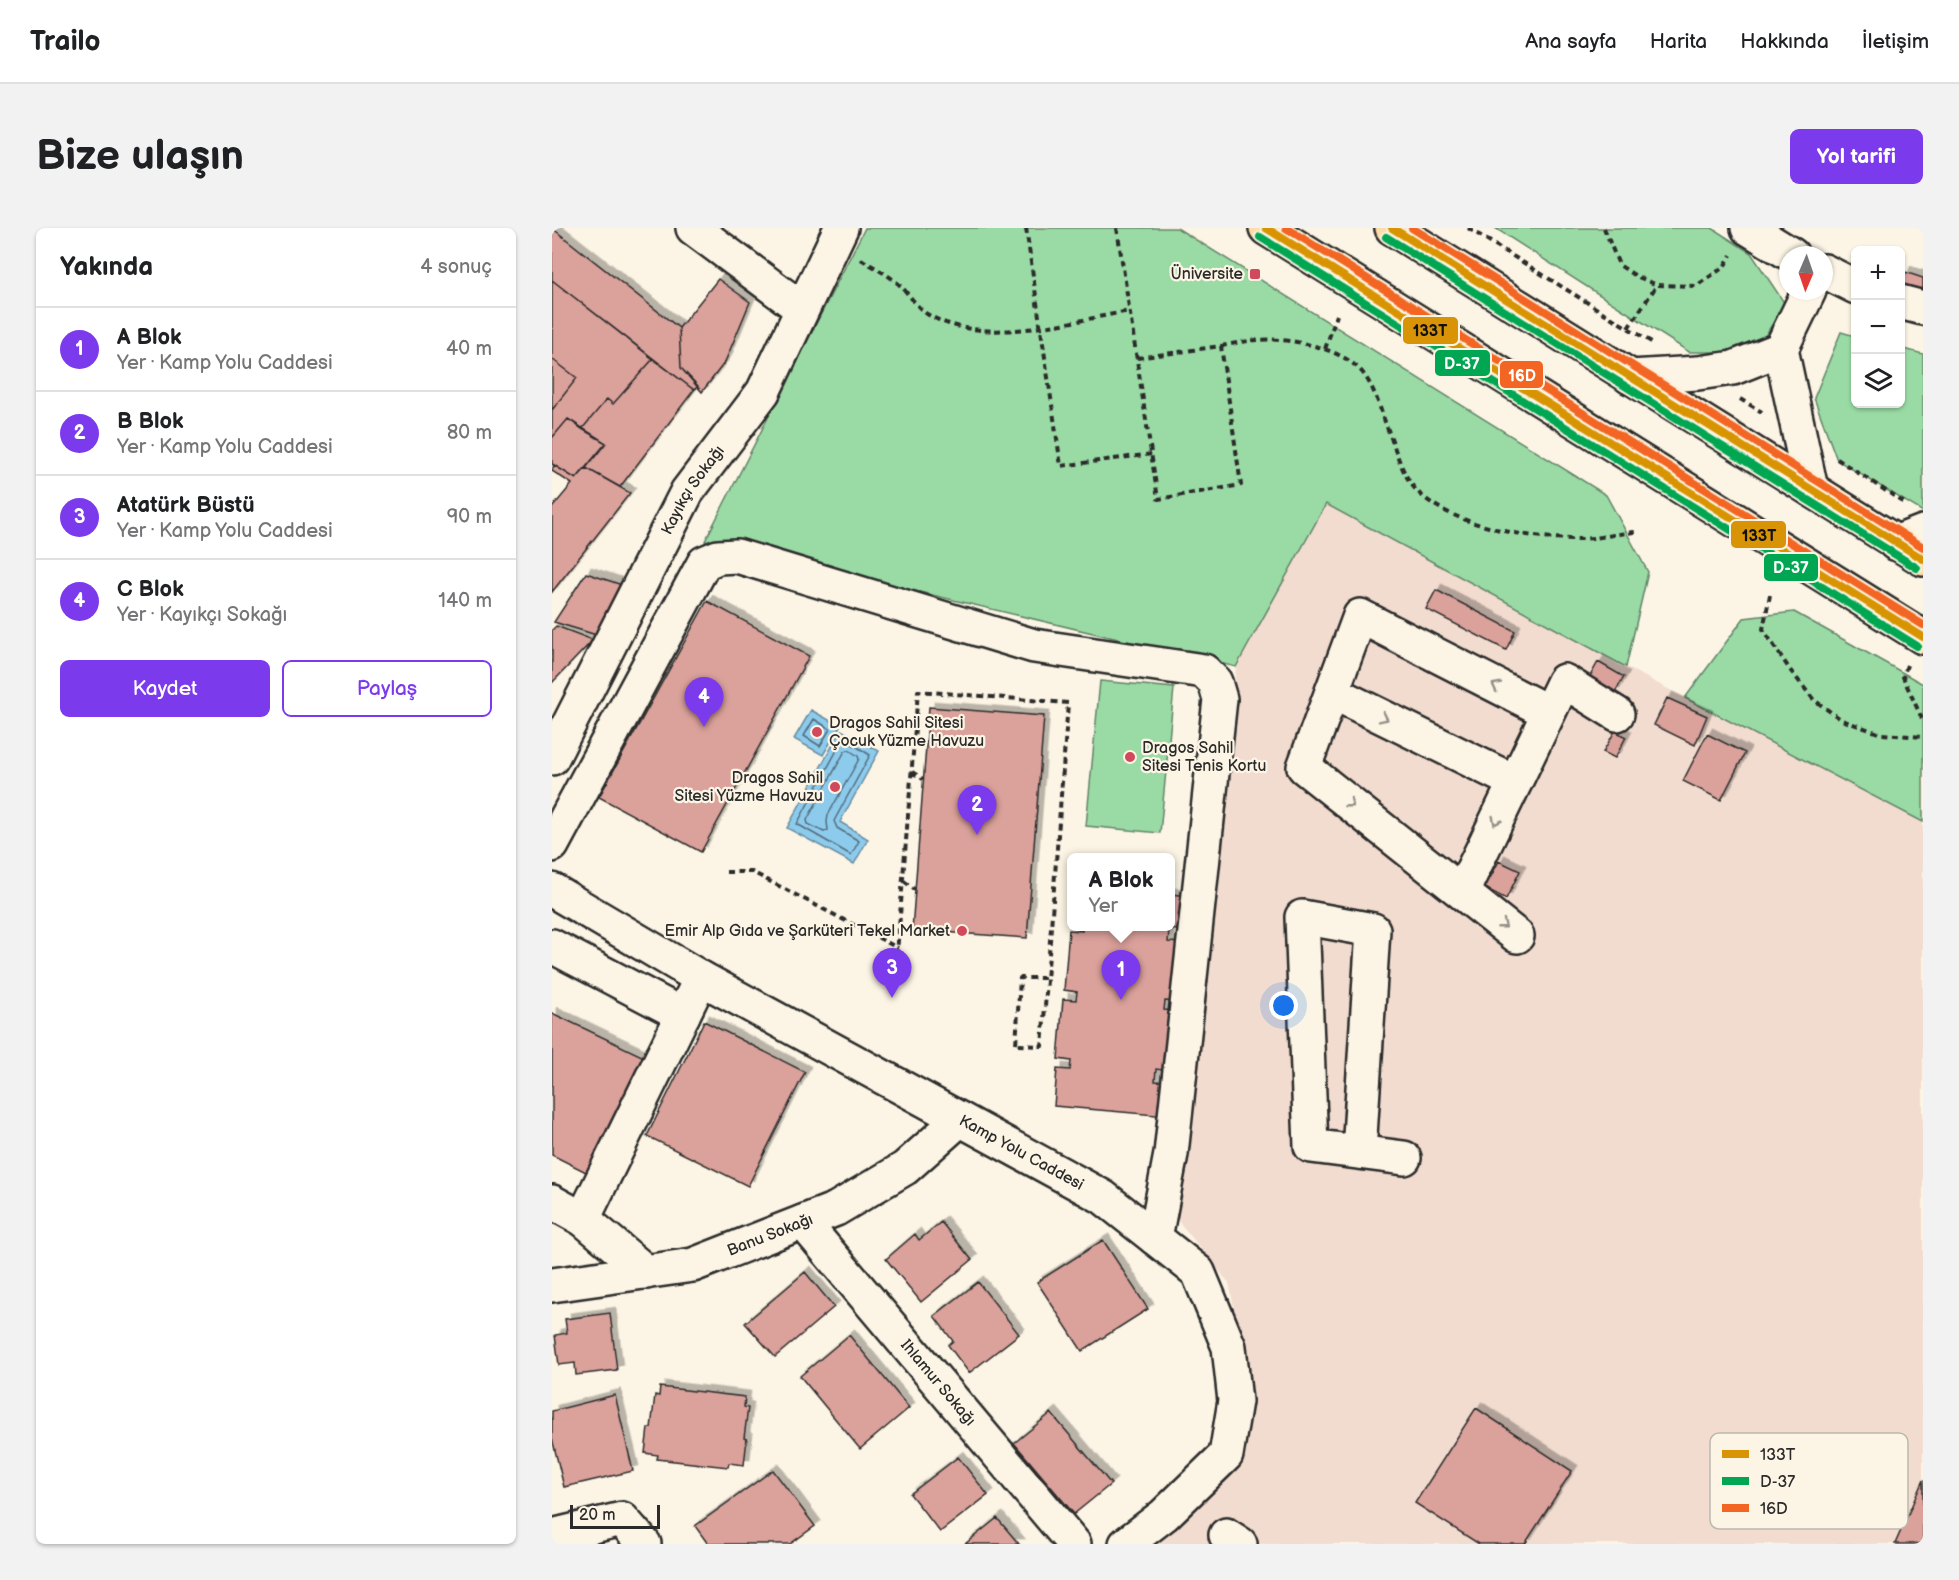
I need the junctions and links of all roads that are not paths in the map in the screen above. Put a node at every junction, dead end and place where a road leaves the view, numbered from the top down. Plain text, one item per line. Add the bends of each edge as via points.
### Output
1 (693, 228) edge
2 (1266, 228) edge
3 (1392, 228) edge
4 (838, 235) edge
5 (1742, 238) edge
6 (1779, 251) edge
7 (1833, 276) edge
8 (1851, 284) edge
9 (1805, 300) edge
10 (1905, 304) edge
11 (802, 309) junction
12 (1923, 309) edge
13 (1781, 349) junction
14 (1630, 377) junction
15 (1811, 489) junction
16 (1911, 528) edge
17 (1923, 559) edge
18 (1915, 651) edge
19 (1332, 692) junction
20 (1548, 712) junction
21 (1617, 714) dead end
22 (552, 758) edge
23 (1515, 782) junction
24 (552, 845) edge
25 (552, 890) edge
26 (1462, 892) junction
27 (1517, 936) dead end
28 (552, 946) edge
29 (701, 978) junction
30 (683, 1015) junction
31 (960, 1119) junction
32 (1359, 1152) junction
33 (1404, 1158) dead end
34 (552, 1202) edge
35 (583, 1219) junction
36 (803, 1222) junction
37 (1155, 1238) junction
38 (646, 1272) junction
39 (552, 1285) edge
40 (552, 1536) edge
41 (644, 1544) edge
42 (1074, 1544) edge
43 (1126, 1544) edge

1 - 11 street
2 - 18 highway
3 - 14 highway
4 - 11 street, Kayıkçı Sokağı
5 - 6 street
7 - 8 street
9 - 13 street
10 - 12 street
11 - 22 street, Kayıkçı Sokağı via 763,392 687,492
13 - 14 street via 1733,368
13 - 15 street
14 - 15 highway
15 - 16 highway
16 - 17 highway
20 -> 19 street via 1360,616
19 -> 23 street
19 -> 26 street via 1304,767
20 - 21 street via 1564,681
20 - 23 street
23 -> 26 street
24 - 37 street via 704,563 718,557 737,556 1034,646 1204,671 1215,682 1220,699 1171,1154
25 - 29 street, Kamp Yolu Caddesi
26 -> 27 street
28 - 30 street
29 - 30 street
29 - 31 street, Kamp Yolu Caddesi
30 - 35 street
31 - 36 street, Banu Sokağı via 905,1168 836,1209
31 - 37 street, Kamp Yolu Caddesi via 1103,1197
32 - 32 street via 1311,1146 1302,917 1373,930
32 - 33 street
34 - 35 street
35 - 38 street
36 - 38 street, Banu Sokağı via 693,1265
36 - 42 street, Ihlamur Sokağı
37 - 43 street, Kamp Yolu Caddesi via 1198,1272 1229,1347 1235,1401 1226,1455 1164,1515
38 - 39 street, Banu Sokağı
40 - 41 street via 622,1519

